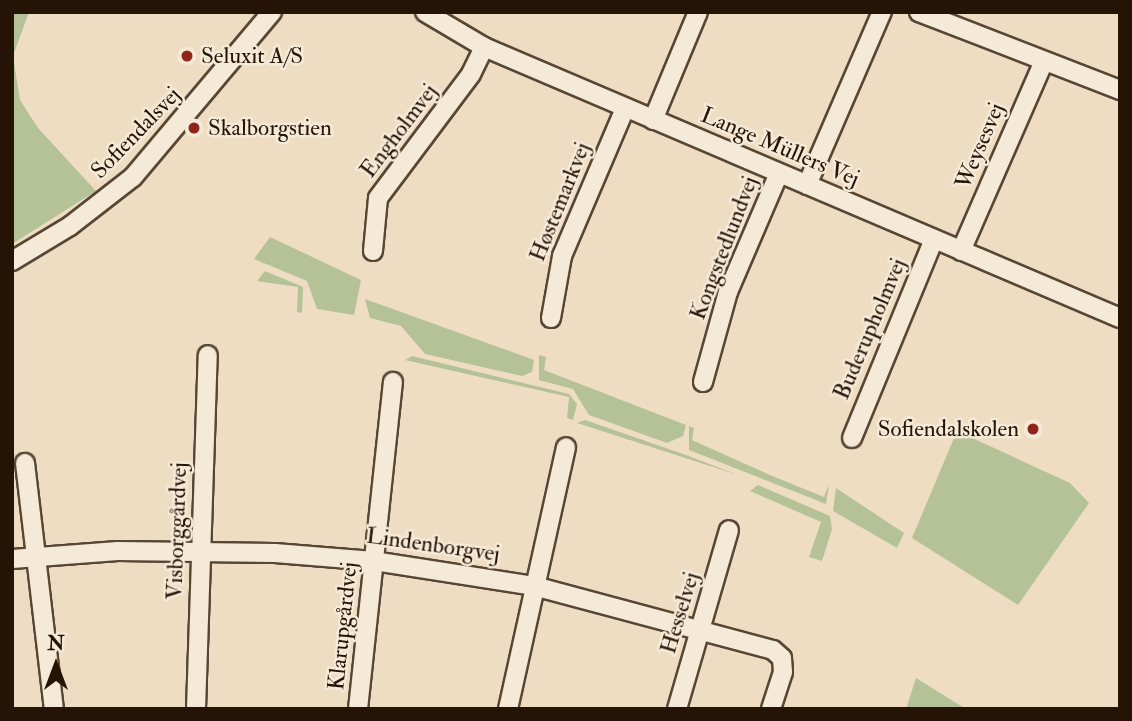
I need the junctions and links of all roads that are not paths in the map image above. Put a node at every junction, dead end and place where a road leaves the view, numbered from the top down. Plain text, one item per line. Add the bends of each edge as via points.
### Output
1 (272, 12) edge
2 (425, 12) edge
3 (698, 12) edge
4 (882, 12) edge
5 (919, 12) edge
6 (484, 47) junction
7 (1044, 61) junction
8 (1120, 90) edge
9 (625, 107) junction
10 (653, 120) junction
11 (779, 173) junction
12 (807, 185) junction
13 (934, 239) junction
14 (373, 251) dead end
15 (961, 251) junction
16 (12, 261) edge
17 (551, 318) dead end
18 (1120, 318) edge
19 (208, 355) dead end
20 (393, 382) dead end
21 (703, 382) dead end
22 (852, 438) dead end
23 (566, 447) dead end
24 (25, 463) dead end
25 (729, 530) dead end
26 (200, 550) junction
27 (36, 556) junction
28 (12, 559) edge
29 (374, 561) junction
30 (534, 586) junction
31 (701, 627) junction
32 (54, 709) edge
33 (196, 709) edge
34 (358, 709) edge
35 (508, 709) edge
36 (677, 709) edge
37 (771, 709) edge

1 - 16 street, Sofiendalsvej via 203,99 127,182 60,233
2 - 6 street, Lange Müllers Vej
3 - 10 street
4 - 12 street
5 - 7 street
6 - 9 street, Lange Müllers Vej
6 - 14 street, Engholmvej via 471,75 378,198
7 - 8 street
7 - 15 street, Weysesvej
9 - 10 street, Lange Müllers Vej
9 - 17 street, Høstemarkvej via 562,256
10 - 11 street, Lange Müllers Vej
11 - 12 street, Lange Müllers Vej
11 - 21 street, Kongstedlundvej via 728,292
12 - 13 street, Lange Müllers Vej
13 - 15 street, Lange Müllers Vej
13 - 22 street, Buderupholmvej
15 - 18 street, Lange Müllers Vej
19 - 26 street, Visborggårdvej
20 - 29 street, Klarupgårdvej
23 - 30 street
24 - 27 street
25 - 31 street, Hesselvej
26 - 27 street, Lindenborgvej
26 - 29 street, Lindenborgvej
26 - 33 street, Visborggårdvej
27 - 28 street, Lindenborgvej
27 - 32 street
29 - 30 street, Lindenborgvej
29 - 34 street, Klarupgårdvej
30 - 31 street, Lindenborgvej
30 - 35 street
31 - 36 street, Hesselvej
31 - 37 street, Lindenborgvej via 773,650 782,658 783,672

